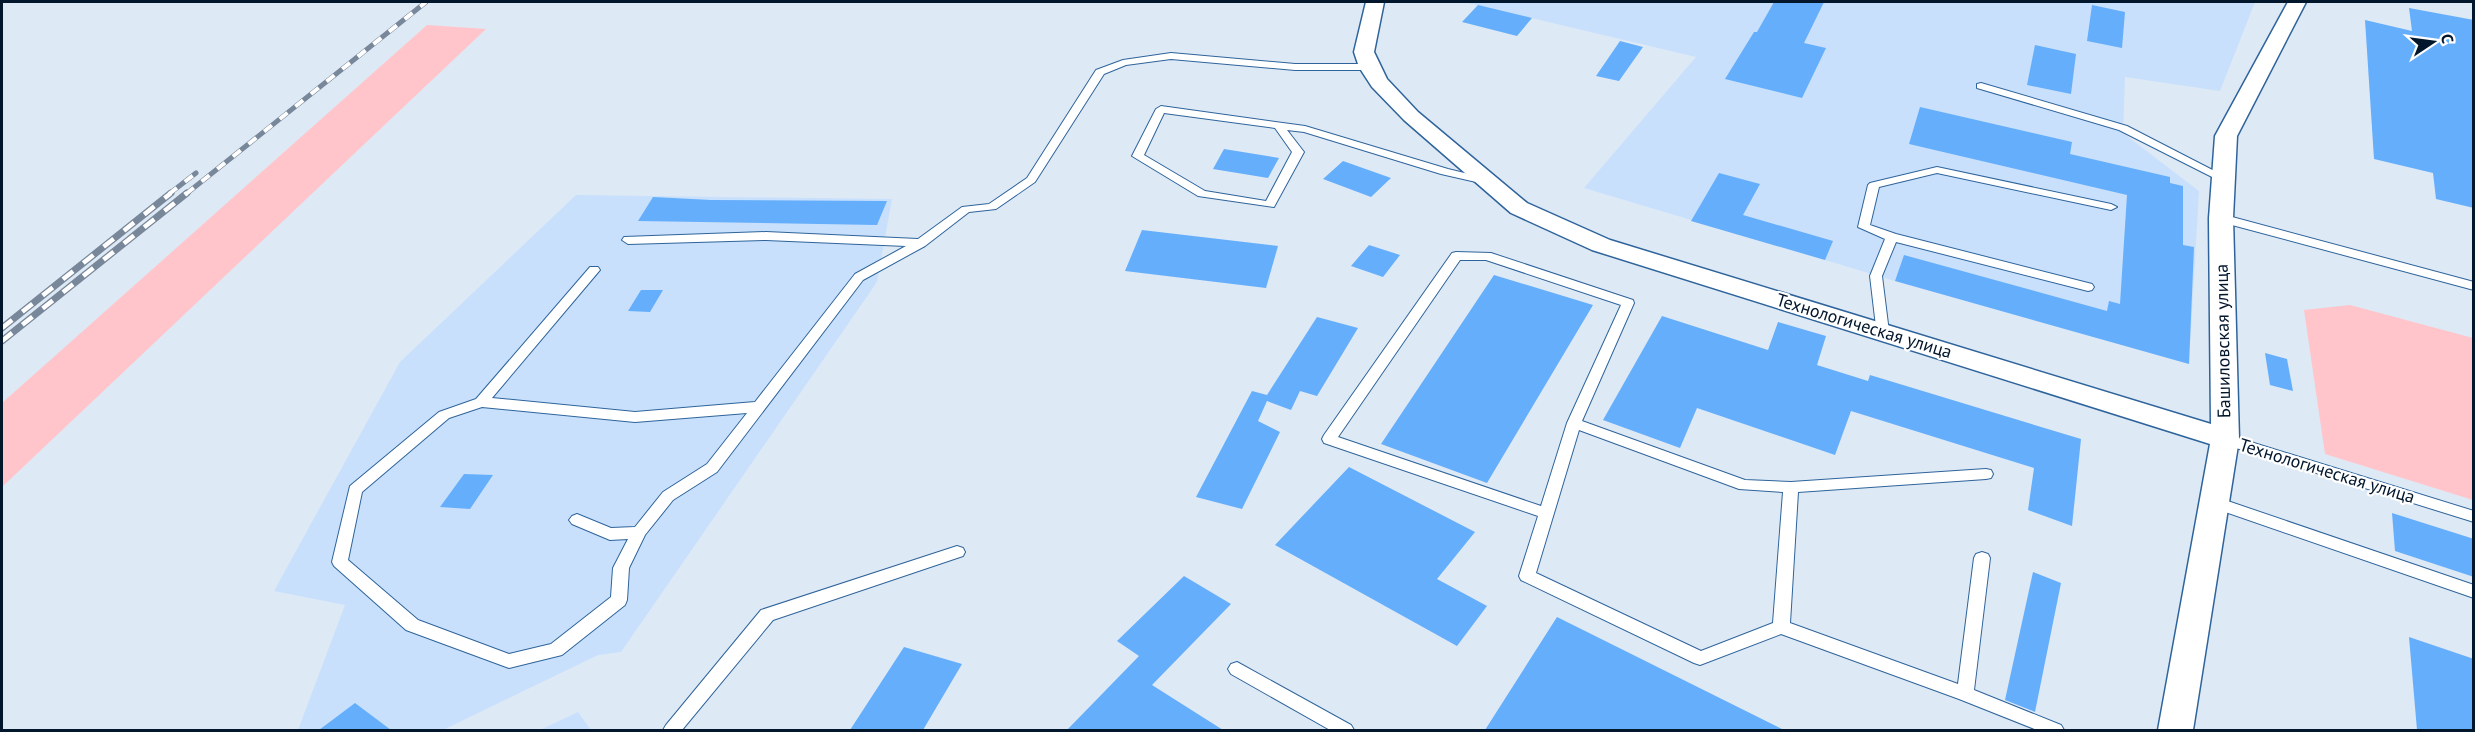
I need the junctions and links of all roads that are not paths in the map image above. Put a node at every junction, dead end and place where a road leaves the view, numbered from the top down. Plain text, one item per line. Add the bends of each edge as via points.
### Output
1 (1375, 2) edge
2 (2297, 2) edge
3 (1369, 67) junction
4 (1981, 86) dead end
5 (1279, 126) junction
6 (2224, 179) junction
7 (1485, 181) junction
8 (2111, 207) dead end
9 (2221, 218) junction
10 (1892, 237) junction
11 (628, 240) dead end
12 (921, 243) junction
13 (594, 270) dead end
14 (2474, 286) edge
15 (2088, 287) dead end
16 (1882, 332) junction
17 (481, 402) junction
18 (757, 406) junction
19 (1574, 423) junction
20 (2225, 439) junction
21 (1986, 474) dead end
22 (1791, 487) junction
23 (2213, 502) junction
24 (1546, 513) junction
25 (2474, 517) edge
26 (577, 520) dead end
27 (639, 532) junction
28 (957, 552) dead end
29 (1982, 558) dead end
30 (2474, 592) edge
31 (1781, 627) junction
32 (1237, 669) dead end
33 (1965, 694) junction
34 (672, 730) edge
35 (1345, 730) edge
36 (2055, 730) edge
37 (2176, 730) edge

1 - 3 street via 1364,52
2 - 6 street, Башиловская улица via 2226,136
3 - 7 street, Технологическая улица via 1411,116
3 - 12 lane via 1295,67 1170,55 1119,63 1100,72 1031,180 992,207 966,209
4 - 6 lane via 2123,128
5 - 5 lane via 1161,110 1138,156 1202,194 1270,204 1298,152
5 - 7 lane via 1305,129
6 - 9 street, Башиловская улица
7 - 16 street, Технологическая улица via 1519,208 1601,245
8 - 10 lane via 1936,170 1874,185 1864,227
9 - 14 lane
9 - 20 street, Башиловская улица
10 - 15 lane
10 - 16 lane via 1876,276
11 - 12 lane via 766,236
12 - 18 lane via 859,277
13 - 17 lane
16 - 20 street, Технологическая улица
17 - 18 lane via 635,417
17 - 27 lane via 444,415 355,490 340,562 412,625 509,661 556,650 620,600 621,568
18 - 27 lane via 712,468 668,496
19 - 22 lane via 1744,485
19 - 24 lane
19 - 24 lane via 1628,303 1487,256 1456,256 1329,439
20 - 23 street, Башиловская улица
20 - 25 lane, Технологическая улица
21 - 22 lane
22 - 31 lane
23 - 30 lane
23 - 37 street, Башиловская улица
24 - 31 lane via 1527,576 1700,658
26 - 27 lane via 610,534
28 - 34 lane via 767,615
29 - 33 lane
31 - 33 lane
32 - 35 lane
33 - 36 lane

